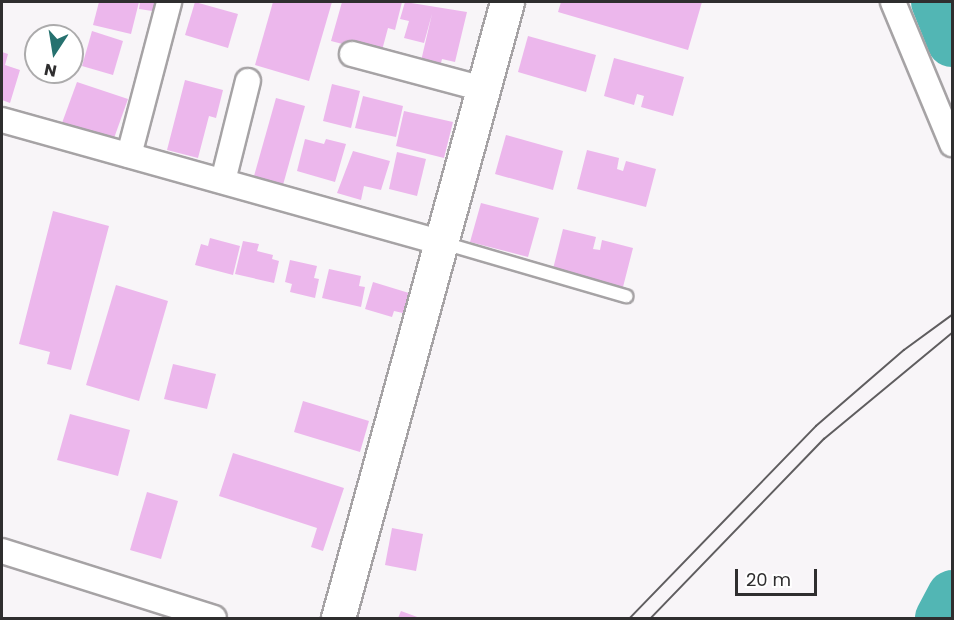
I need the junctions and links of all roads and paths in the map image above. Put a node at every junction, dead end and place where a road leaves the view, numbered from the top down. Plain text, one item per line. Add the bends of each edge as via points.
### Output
1 (169, 2) edge
2 (507, 2) edge
3 (893, 2) edge
4 (352, 54) dead end
5 (248, 81) dead end
6 (484, 89) junction
7 (2, 120) edge
8 (952, 144) edge
9 (129, 155) junction
10 (223, 181) junction
11 (443, 243) junction
12 (626, 296) dead end
13 (2, 551) edge
14 (214, 618) edge
15 (338, 618) edge

1 - 9 street
2 - 6 street
3 - 8 street
4 - 6 street
5 - 10 street
6 - 11 street
7 - 9 street
9 - 10 street
10 - 11 street
11 - 12 lane
11 - 15 street
13 - 14 street

